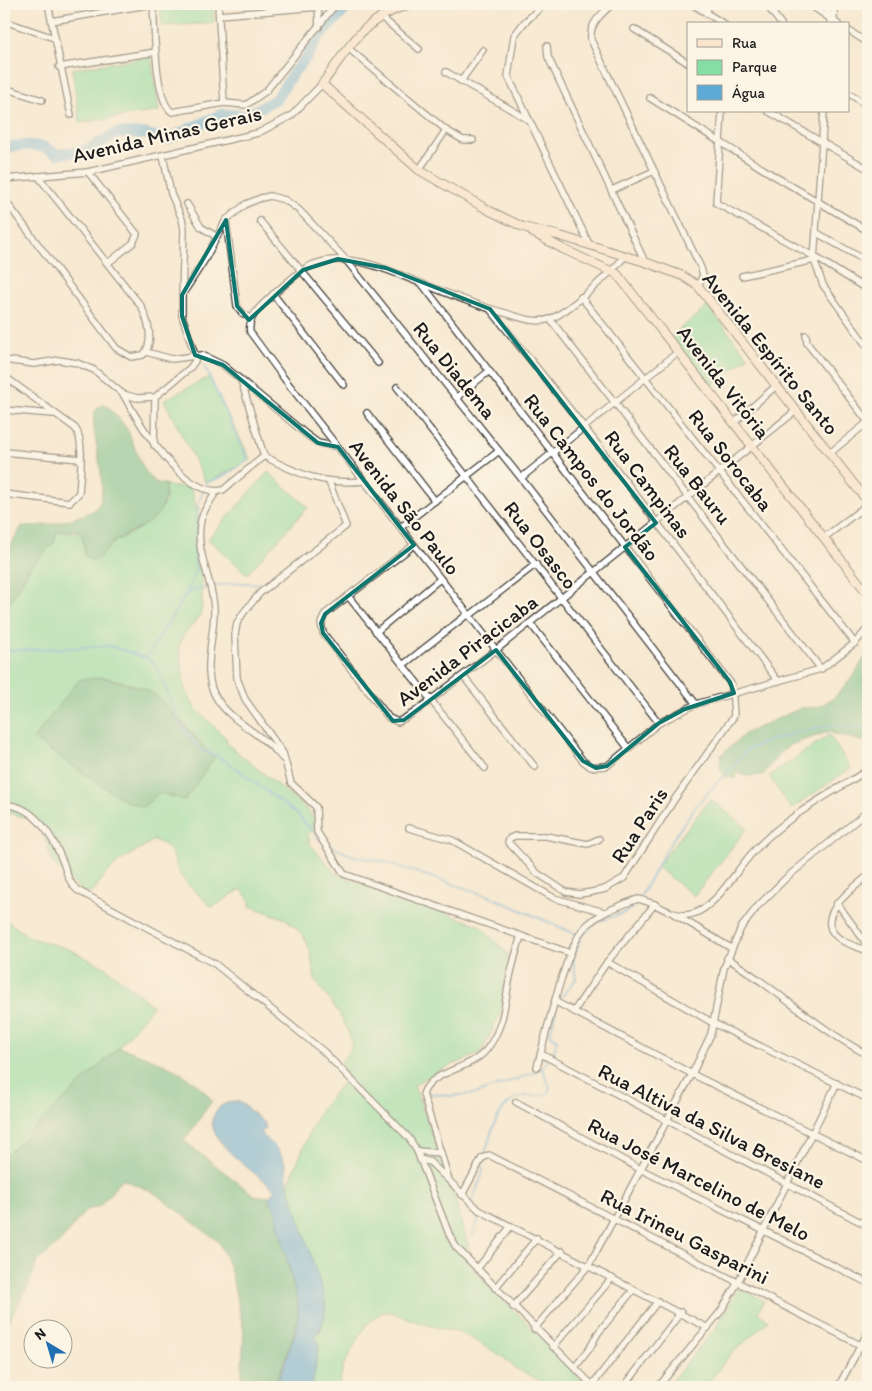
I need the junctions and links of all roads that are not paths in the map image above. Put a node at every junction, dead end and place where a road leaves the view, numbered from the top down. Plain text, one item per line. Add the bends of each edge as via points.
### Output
1 (48, 4) edge
2 (153, 4) edge
3 (218, 4) edge
4 (268, 4) edge
5 (336, 4) edge
6 (410, 4) edge
7 (544, 4) edge
8 (612, 4) edge
9 (692, 4) edge
10 (708, 4) edge
11 (766, 4) edge
12 (809, 4) edge
13 (824, 4) edge
14 (834, 4) edge
15 (318, 5) edge
16 (269, 11) junction
17 (707, 14) junction
18 (219, 15) junction
19 (380, 16) junction
20 (4, 21) edge
21 (51, 21) junction
22 (721, 22) edge
23 (780, 22) edge
24 (833, 22) edge
25 (319, 27) junction
26 (634, 29) dead end
27 (850, 31) edge
28 (54, 38) junction
29 (868, 43) edge
30 (546, 46) dead end
31 (348, 48) junction
32 (419, 49) dead end
33 (483, 50) dead end
34 (156, 52) junction
35 (687, 62) edge
36 (59, 67) junction
37 (446, 72) dead end
38 (461, 81) junction
39 (322, 84) junction
40 (4, 88) edge
41 (850, 94) edge
42 (650, 98) dead end
43 (42, 100) dead end
44 (224, 103) junction
45 (868, 106) edge
46 (722, 112) edge
47 (770, 112) edge
48 (824, 112) edge
49 (71, 115) dead end
50 (530, 120) junction
51 (446, 130) junction
52 (472, 140) dead end
53 (720, 142) junction
54 (821, 142) junction
55 (163, 156) junction
56 (868, 169) edge
57 (419, 170) junction
58 (654, 171) junction
59 (88, 172) junction
60 (38, 176) junction
61 (4, 179) edge
62 (612, 190) junction
63 (4, 199) edge
64 (819, 201) junction
65 (187, 204) dead end
66 (226, 220) junction
67 (260, 221) dead end
68 (524, 227) junction
69 (868, 230) edge
70 (817, 233) junction
71 (557, 235) junction
72 (217, 237) junction
73 (554, 245) junction
74 (590, 246) junction
75 (625, 256) junction
76 (814, 259) junction
77 (346, 260) junction
78 (645, 262) junction
79 (868, 262) edge
80 (108, 263) junction
81 (303, 270) junction
82 (613, 271) junction
83 (742, 276) dead end
84 (421, 283) junction
85 (698, 286) junction
86 (868, 290) edge
87 (274, 294) junction
88 (182, 295) junction
89 (581, 297) junction
90 (490, 309) junction
91 (251, 318) junction
92 (550, 319) junction
93 (806, 335) dead end
94 (868, 348) edge
95 (146, 352) junction
96 (678, 352) junction
97 (195, 354) junction
98 (4, 360) edge
99 (378, 363) dead end
100 (488, 372) junction
101 (4, 376) edge
102 (646, 378) junction
103 (241, 380) junction
104 (344, 385) dead end
105 (777, 385) junction
106 (397, 387) dead end
107 (123, 394) junction
108 (155, 397) junction
109 (457, 397) junction
110 (614, 403) junction
111 (4, 410) edge
112 (797, 410) junction
113 (367, 413) dead end
114 (55, 414) junction
115 (868, 422) edge
116 (734, 423) junction
117 (584, 427) junction
118 (154, 446) junction
119 (752, 446) junction
120 (338, 447) junction
121 (499, 451) junction
122 (4, 452) edge
123 (552, 452) junction
124 (830, 453) junction
125 (264, 456) junction
126 (80, 459) junction
127 (720, 471) junction
128 (466, 477) junction
129 (521, 478) junction
130 (364, 481) junction
131 (329, 482) junction
132 (216, 492) junction
133 (4, 494) edge
134 (688, 497) junction
135 (435, 501) junction
136 (868, 503) edge
137 (656, 523) junction
138 (401, 527) junction
139 (825, 538) junction
140 (414, 545) junction
141 (625, 546) junction
142 (536, 564) junction
143 (594, 572) junction
144 (440, 579) junction
145 (868, 594) edge
146 (348, 596) junction
147 (562, 598) junction
148 (469, 615) junction
149 (530, 623) junction
150 (868, 628) edge
151 (376, 632) junction
152 (855, 644) junction
153 (496, 650) junction
154 (403, 665) junction
155 (820, 669) junction
156 (463, 676) junction
157 (778, 681) junction
158 (734, 693) junction
159 (432, 700) junction
160 (696, 704) junction
161 (659, 723) junction
162 (629, 749) junction
163 (285, 762) junction
164 (485, 768) dead end
165 (535, 768) dead end
166 (868, 770) edge
167 (4, 805) edge
168 (868, 810) edge
169 (409, 828) dead end
170 (599, 840) dead end
171 (868, 876) edge
172 (837, 903) junction
173 (655, 904) junction
174 (604, 912) junction
175 (672, 913) junction
176 (521, 936) junction
177 (868, 946) edge
178 (731, 948) junction
179 (868, 951) edge
180 (570, 953) junction
181 (727, 958) junction
182 (607, 962) junction
183 (556, 1002) junction
184 (574, 1011) junction
185 (713, 1023) junction
186 (541, 1054) junction
187 (867, 1054) edge
188 (537, 1067) dead end
189 (692, 1074) junction
190 (837, 1083) junction
191 (868, 1099) edge
192 (516, 1102) dead end
193 (666, 1122) junction
194 (811, 1133) junction
195 (417, 1151) junction
196 (441, 1153) junction
197 (420, 1159) junction
198 (868, 1161) edge
199 (640, 1169) junction
200 (450, 1181) junction
201 (788, 1182) junction
202 (462, 1195) junction
203 (616, 1219) junction
204 (511, 1226) junction
205 (868, 1226) edge
206 (762, 1229) junction
207 (536, 1238) junction
208 (562, 1251) junction
209 (589, 1265) junction
210 (477, 1269) junction
211 (612, 1278) junction
212 (738, 1282) junction
213 (868, 1283) edge
214 (495, 1288) junction
215 (634, 1289) junction
216 (658, 1301) junction
217 (513, 1307) junction
218 (681, 1312) junction
219 (708, 1328) junction
220 (534, 1329) junction
221 (868, 1332) edge
222 (861, 1346) junction
223 (553, 1347) junction
224 (868, 1349) edge
225 (576, 1366) junction
226 (593, 1386) edge
227 (624, 1387) edge
228 (658, 1387) edge
229 (838, 1387) edge

1 - 21 street
2 - 21 street
2 - 34 street
3 - 18 street
4 - 16 street
5 - 25 street
6 - 19 street
7 - 50 street via 514,36 508,73
8 - 58 street via 594,23 590,30 591,40
9 - 17 street
10 - 17 street
11 - 23 street
12 - 24 street
13 - 24 street
14 - 24 street
15 - 16 street
15 - 25 street
16 - 18 street
17 - 22 street
18 - 44 street
19 - 31 street via 366,26
19 - 32 street
20 - 28 street
21 - 28 street
25 - 44 street via 266,91 246,105
26 - 35 street
27 - 29 street
28 - 36 street
30 - 62 street via 548,57
31 - 39 street
31 - 51 street
33 - 38 street
34 - 36 street
34 - 44 street via 163,99 172,112
36 - 49 street
37 - 38 street
38 - 50 street
39 - 55 street, Avenida Minas Gerais via 301,108 271,128
39 - 57 street, Avenida Espírito Santo
40 - 43 street
41 - 45 street
42 - 53 street
46 - 53 street
47 - 54 street
48 - 54 street
50 - 74 street
51 - 52 street via 463,140
51 - 57 street
53 - 64 street
53 - 76 street via 716,203
54 - 56 street
54 - 64 street
55 - 59 street, Avenida Minas Gerais
55 - 88 street via 171,194 184,229
57 - 68 street, Avenida Espírito Santo
58 - 62 street
58 - 85 street via 701,268 703,275
59 - 60 street, Avenida Minas Gerais
59 - 80 street via 136,234 133,243
60 - 61 street, Avenida Minas Gerais
60 - 80 street
62 - 78 street
63 - 95 street via 116,348 130,357 139,357
64 - 69 street
64 - 70 street
65 - 72 street via 201,227
66 - 72 street
66 - 77 street, Rua Diadema via 254,200 277,197 299,210
66 - 91 street via 237,306
67 - 81 street
68 - 71 street, Avenida Espírito Santo
68 - 73 street, Avenida Vitória
70 - 76 street
70 - 79 street
71 - 73 street
71 - 74 street, Avenida Espírito Santo
72 - 88 street
73 - 82 street, Avenida Vitória
74 - 75 street, Avenida Espírito Santo
75 - 78 street, Avenida Espírito Santo
75 - 82 street
76 - 83 street
76 - 86 street
76 - 94 street via 823,286
77 - 81 street via 338,258
77 - 84 street via 386,268
77 - 109 street, Rua Diadema
78 - 85 street, Avenida Espírito Santo via 683,276
80 - 95 street via 144,313 149,330
81 - 87 street
81 - 99 street
82 - 89 street
82 - 96 street, Avenida Vitória via 642,303
84 - 90 street
84 - 100 street, Rua Campos do Jordão
85 - 105 street, Avenida Espírito Santo
87 - 91 street
87 - 104 street
88 - 97 street via 182,316
89 - 92 street
89 - 102 street, Rua Sorocaba
90 - 92 street via 528,319
90 - 117 street, Rua Campinas
91 - 120 street, Avenida São Paulo via 250,332 256,342
92 - 110 street, Rua Bauru
93 - 115 street via 807,343
95 - 97 street via 172,359
96 - 102 street
96 - 116 street, Avenida Vitória
97 - 103 street via 210,358
97 - 108 street via 190,368
98 - 107 street via 34,364 59,360 77,363 94,370
100 - 109 street
100 - 123 street, Rua Campos do Jordão
101 - 114 street
102 - 110 street
102 - 127 street, Rua Sorocaba
103 - 120 street via 318,443
103 - 125 street
105 - 112 street, Avenida Espírito Santo
105 - 116 street
106 - 128 street, Rua Osasco
107 - 108 street via 137,398
107 - 118 street
108 - 118 street
109 - 121 street, Rua Diadema
110 - 117 street
110 - 134 street, Rua Bauru
111 - 114 street
112 - 119 street, Avenida Piracicaba
112 - 124 street, Avenida Espírito Santo
113 - 135 street
114 - 126 street via 78,431
115 - 124 street
116 - 119 street, Avenida Vitória
117 - 123 street
117 - 137 street, Rua Campinas
118 - 132 street via 183,474
119 - 127 street, Avenida Piracicaba
119 - 139 street, Avenida Vitória
120 - 130 street, Avenida São Paulo
121 - 128 street
121 - 129 street, Rua Diadema
122 - 126 street
123 - 129 street
123 - 141 street, Rua Campos do Jordão
124 - 136 street, Avenida Espírito Santo
125 - 131 street via 297,473
125 - 132 street via 229,486
126 - 133 street via 79,493 70,502
127 - 134 street, Avenida Piracicaba
127 - 152 street, Rua Sorocaba
128 - 135 street
128 - 142 street, Rua Osasco
129 - 143 street, Rua Diadema
130 - 131 street
130 - 138 street, Avenida São Paulo
131 - 163 street via 346,526 260,593 237,623 235,635 237,678 244,699 283,753
132 - 163 street via 204,512 200,527 203,557 214,601 210,648 213,691 225,710 268,743
134 - 137 street, Avenida Piracicaba
134 - 155 street, Rua Bauru
135 - 138 street
136 - 139 street
137 - 141 street, Avenida Piracicaba
137 - 157 street, Rua Campinas
138 - 140 street, Avenida São Paulo
139 - 145 street, Avenida Vitória
140 - 144 street, Avenida São Paulo
140 - 146 street, Avenida Piracicaba
141 - 143 street, Avenida Piracicaba
141 - 158 street, Rua Campos do Jordão via 730,682
142 - 147 street, Rua Osasco
142 - 148 street
143 - 147 street, Avenida Piracicaba
143 - 160 street, Rua Diadema
144 - 148 street, Avenida São Paulo
144 - 151 street
146 - 151 street
146 - 159 street, Avenida Piracicaba via 325,614 321,628 389,718 398,722 404,720
147 - 149 street, Avenida Piracicaba
147 - 161 street, Rua Osasco
148 - 153 street, Avenida São Paulo
148 - 154 street
149 - 153 street, Avenida Piracicaba
149 - 162 street
150 - 152 street, Avenida São Paulo
151 - 154 street
152 - 155 street, Avenida São Paulo
153 - 156 street, Avenida Piracicaba
153 - 162 street, Avenida São Paulo via 587,765 596,768 607,766
154 - 159 street
155 - 157 street, Avenida São Paulo
156 - 159 street, Avenida Piracicaba
156 - 165 street
157 - 158 street, Avenida São Paulo
158 - 160 street, Avenida São Paulo
158 - 170 street, Rua Paris via 735,713 732,719 674,800 630,870 615,884 592,892 566,892 537,873 508,842 515,836 546,836 588,844
159 - 164 street
160 - 161 street, Avenida São Paulo
161 - 162 street, Avenida São Paulo
163 - 176 street via 295,788 316,808 317,832 344,874
166 - 175 street via 769,836 704,908 692,914
167 - 195 street via 21,808 41,822 62,860 68,879 77,890 226,972 323,1051 403,1130
168 - 178 street via 819,849 763,901 741,928
169 - 174 street via 452,840 554,898
171 - 172 street
172 - 177 street
172 - 179 street via 830,918 832,931 843,941
173 - 174 street via 638,899
173 - 175 street
173 - 182 street
174 - 180 street via 579,934
175 - 178 street
176 - 180 street
176 - 196 street via 510,975 504,1018 488,1048 470,1064 438,1077 426,1087 424,1101
178 - 181 street
180 - 183 street
181 - 185 street
181 - 187 street
182 - 184 street
182 - 185 street
183 - 184 street
183 - 186 street
184 - 189 street
185 - 189 street
185 - 190 street
186 - 188 street
186 - 193 street, Rua Altiva da Silva Bresiane
189 - 193 street
189 - 194 street
190 - 191 street
190 - 194 street
192 - 199 street, Rua José Marcelino de Melo
193 - 199 street
193 - 201 street, Rua Altiva da Silva Bresiane
194 - 198 street
194 - 201 street
195 - 196 street
195 - 197 street
196 - 200 street
197 - 200 street via 428,1160
197 - 210 street via 450,1239
199 - 203 street
199 - 206 street, Rua José Marcelino de Melo
200 - 202 street
201 - 205 street, Rua Altiva da Silva Bresiane
201 - 206 street
202 - 203 street, Rua Irineu Gasparini via 486,1155
202 - 204 street via 479,1210
203 - 209 street
203 - 212 street, Rua Irineu Gasparini
204 - 207 street
204 - 210 street
206 - 212 street
206 - 213 street, Rua José Marcelino de Melo
207 - 208 street
207 - 214 street
208 - 209 street
208 - 217 street
209 - 211 street
209 - 220 street
210 - 214 street
211 - 215 street
211 - 223 street
212 - 219 street
212 - 222 street, Rua Irineu Gasparini
214 - 217 street
215 - 216 street
215 - 225 street
216 - 218 street
216 - 226 street
217 - 220 street
218 - 219 street
218 - 227 street
219 - 228 street
220 - 223 street
221 - 222 street
222 - 224 street, Rua Irineu Gasparini
222 - 229 street
223 - 225 street
225 - 226 street

